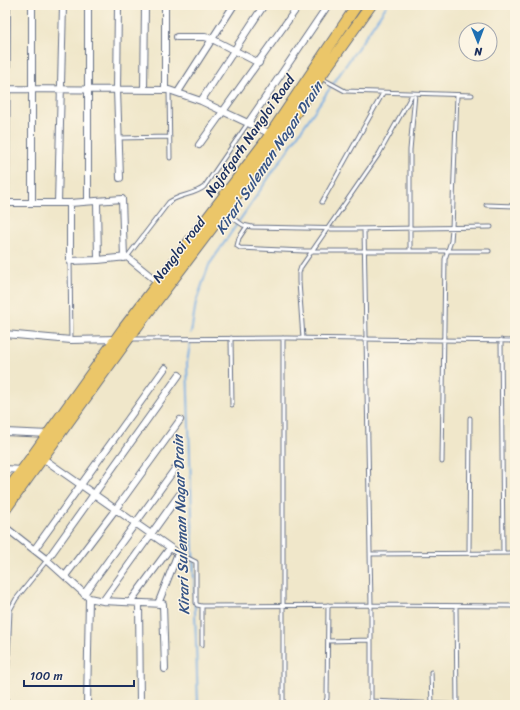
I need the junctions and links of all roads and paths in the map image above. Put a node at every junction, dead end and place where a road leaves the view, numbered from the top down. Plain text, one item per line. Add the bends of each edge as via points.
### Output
1 (7, 5) edge
2 (32, 5) edge
3 (63, 5) edge
4 (88, 5) edge
5 (118, 5) edge
6 (145, 5) edge
7 (165, 5) edge
8 (234, 5) edge
9 (264, 5) edge
10 (299, 5) edge
11 (328, 5) edge
12 (357, 5) edge
13 (371, 5) edge
14 (177, 37) dead end
15 (212, 39) junction
16 (234, 50) junction
17 (259, 62) junction
18 (320, 77) junction
19 (6, 89) edge
20 (33, 89) junction
21 (62, 89) junction
22 (89, 90) junction
23 (117, 90) junction
24 (144, 90) junction
25 (167, 90) junction
26 (178, 92) junction
27 (383, 92) junction
28 (414, 94) junction
29 (457, 95) junction
30 (472, 95) dead end
31 (201, 101) junction
32 (224, 112) junction
33 (248, 123) junction
34 (271, 134) junction
35 (170, 137) junction
36 (119, 138) junction
37 (199, 145) dead end
38 (170, 158) dead end
39 (120, 178) dead end
40 (88, 201) junction
41 (97, 202) junction
42 (322, 202) dead end
43 (6, 203) edge
44 (32, 203) junction
45 (58, 203) junction
46 (70, 203) junction
47 (486, 205) dead end
48 (515, 206) edge
49 (229, 216) junction
50 (245, 226) junction
51 (409, 228) junction
52 (452, 228) junction
53 (491, 228) dead end
54 (328, 229) junction
55 (364, 229) junction
56 (489, 250) dead end
57 (314, 251) junction
58 (365, 251) junction
59 (410, 251) junction
60 (448, 251) junction
61 (126, 257) junction
62 (98, 260) junction
63 (70, 261) junction
64 (159, 283) junction
65 (5, 334) edge
66 (231, 338) junction
67 (283, 338) junction
68 (303, 338) junction
69 (117, 339) junction
70 (128, 339) junction
71 (366, 339) junction
72 (71, 340) junction
73 (443, 340) junction
74 (501, 340) junction
75 (515, 341) edge
76 (165, 368) dead end
77 (179, 375) dead end
78 (232, 405) dead end
79 (470, 418) dead end
80 (180, 420) dead end
81 (5, 432) edge
82 (53, 436) junction
83 (39, 456) junction
84 (180, 462) dead end
85 (442, 462) dead end
86 (5, 469) edge
87 (23, 470) junction
88 (80, 485) junction
89 (5, 494) edge
90 (94, 495) junction
91 (179, 495) dead end
92 (5, 510) edge
93 (115, 510) junction
94 (135, 525) junction
95 (5, 527) edge
96 (150, 534) junction
97 (170, 548) junction
98 (34, 550) junction
99 (178, 553) junction
100 (469, 553) junction
101 (503, 553) junction
102 (515, 553) edge
103 (370, 554) junction
104 (47, 560) junction
105 (65, 576) junction
106 (87, 596) junction
107 (103, 601) junction
108 (130, 602) junction
109 (139, 603) junction
110 (158, 604) junction
111 (328, 605) junction
112 (371, 605) junction
113 (202, 606) junction
114 (284, 606) junction
115 (456, 606) junction
116 (515, 606) edge
117 (371, 640) junction
118 (328, 641) junction
119 (202, 645) dead end
120 (165, 668) dead end
121 (431, 672) dead end
122 (370, 703) edge
123 (6, 705) edge
124 (87, 705) edge
125 (140, 705) edge
126 (283, 705) edge
127 (325, 705) edge
128 (432, 705) edge
129 (456, 705) edge
130 (465, 705) edge

1 - 19 street
2 - 20 street
3 - 21 street
4 - 22 street
5 - 23 street
6 - 24 street
7 - 25 street
8 - 15 street
9 - 16 street
10 - 17 street
11 - 33 street
12 - 34 main road, Najafgarh Nangloi Road
13 - 18 main road, Nangloi road
14 - 15 street
15 - 16 street
15 - 26 street
16 - 17 street
16 - 31 street
17 - 32 street
18 - 27 lane via 345,91
18 - 49 main road, Nangloi road
19 - 20 street
19 - 43 street
20 - 21 street
20 - 44 street
21 - 22 street
21 - 45 street
22 - 23 street
22 - 40 street
23 - 24 street
23 - 36 street
24 - 25 street
25 - 26 street
25 - 35 lane
26 - 31 street
27 - 28 lane
27 - 42 lane
28 - 29 lane
28 - 51 lane
28 - 54 lane via 379,154
29 - 30 lane
29 - 52 lane
31 - 32 street
32 - 33 street
32 - 37 street
33 - 34 street
33 - 61 lane via 204,187 176,197 170,202
34 - 64 main road, Najafgarh Nangloi Road
35 - 36 lane
35 - 38 lane
36 - 39 street
40 - 41 street
40 - 46 street
41 - 61 street via 122,199
41 - 62 street
43 - 44 street
44 - 45 street
45 - 46 street
46 - 63 street
47 - 48 lane
49 - 50 lane
49 - 70 main road, Nangloi road
50 - 54 lane
50 - 57 lane via 237,242 240,248
51 - 52 lane
51 - 55 lane
51 - 59 lane
52 - 53 lane
52 - 60 lane
54 - 55 lane
54 - 57 lane
55 - 58 lane
56 - 60 lane
57 - 58 lane
57 - 68 lane via 299,273
58 - 59 lane
58 - 71 lane
59 - 60 lane
60 - 73 lane via 445,259
61 - 62 street
61 - 64 street
62 - 63 street
63 - 72 lane
64 - 69 main road, Najafgarh Nangloi Road
65 - 72 street
66 - 67 lane
66 - 70 lane
66 - 78 lane
67 - 68 lane
67 - 114 lane
68 - 71 lane
69 - 70 lane
69 - 72 street
69 - 82 main road, Najafgarh Nangloi Road
70 - 82 main road, Nangloi road
71 - 73 lane
71 - 103 lane
73 - 74 lane
73 - 85 lane
74 - 75 lane
74 - 101 lane
76 - 88 street
77 - 90 street
79 - 100 lane
80 - 93 street
81 - 82 street
82 - 83 main road, Nangloi road
83 - 87 main road
83 - 88 street
83 - 92 main road, Nangloi road
84 - 94 street
86 - 87 street
87 - 89 main road
88 - 90 street
88 - 98 street
90 - 93 street
90 - 104 street
91 - 96 street
93 - 94 street
93 - 105 street
94 - 96 street
94 - 106 street
95 - 98 street
96 - 97 street
96 - 107 street
97 - 99 street
97 - 108 street
98 - 104 street
99 - 110 street
99 - 113 lane via 197,564 196,604
100 - 101 lane
100 - 103 lane
101 - 102 lane
103 - 112 lane
104 - 105 street
104 - 123 lane via 10,610
105 - 106 street
106 - 107 street
106 - 124 street
107 - 108 street
108 - 109 street
109 - 110 street
109 - 125 street
110 - 120 street via 163,604 164,607
111 - 112 lane
111 - 114 lane
111 - 118 lane
112 - 115 lane
112 - 117 lane
113 - 114 lane
113 - 119 lane
114 - 126 lane
115 - 116 lane
115 - 129 lane
117 - 118 lane
117 - 122 lane
118 - 127 lane
121 - 128 lane
122 - 128 lane
128 - 129 lane
129 - 130 lane

